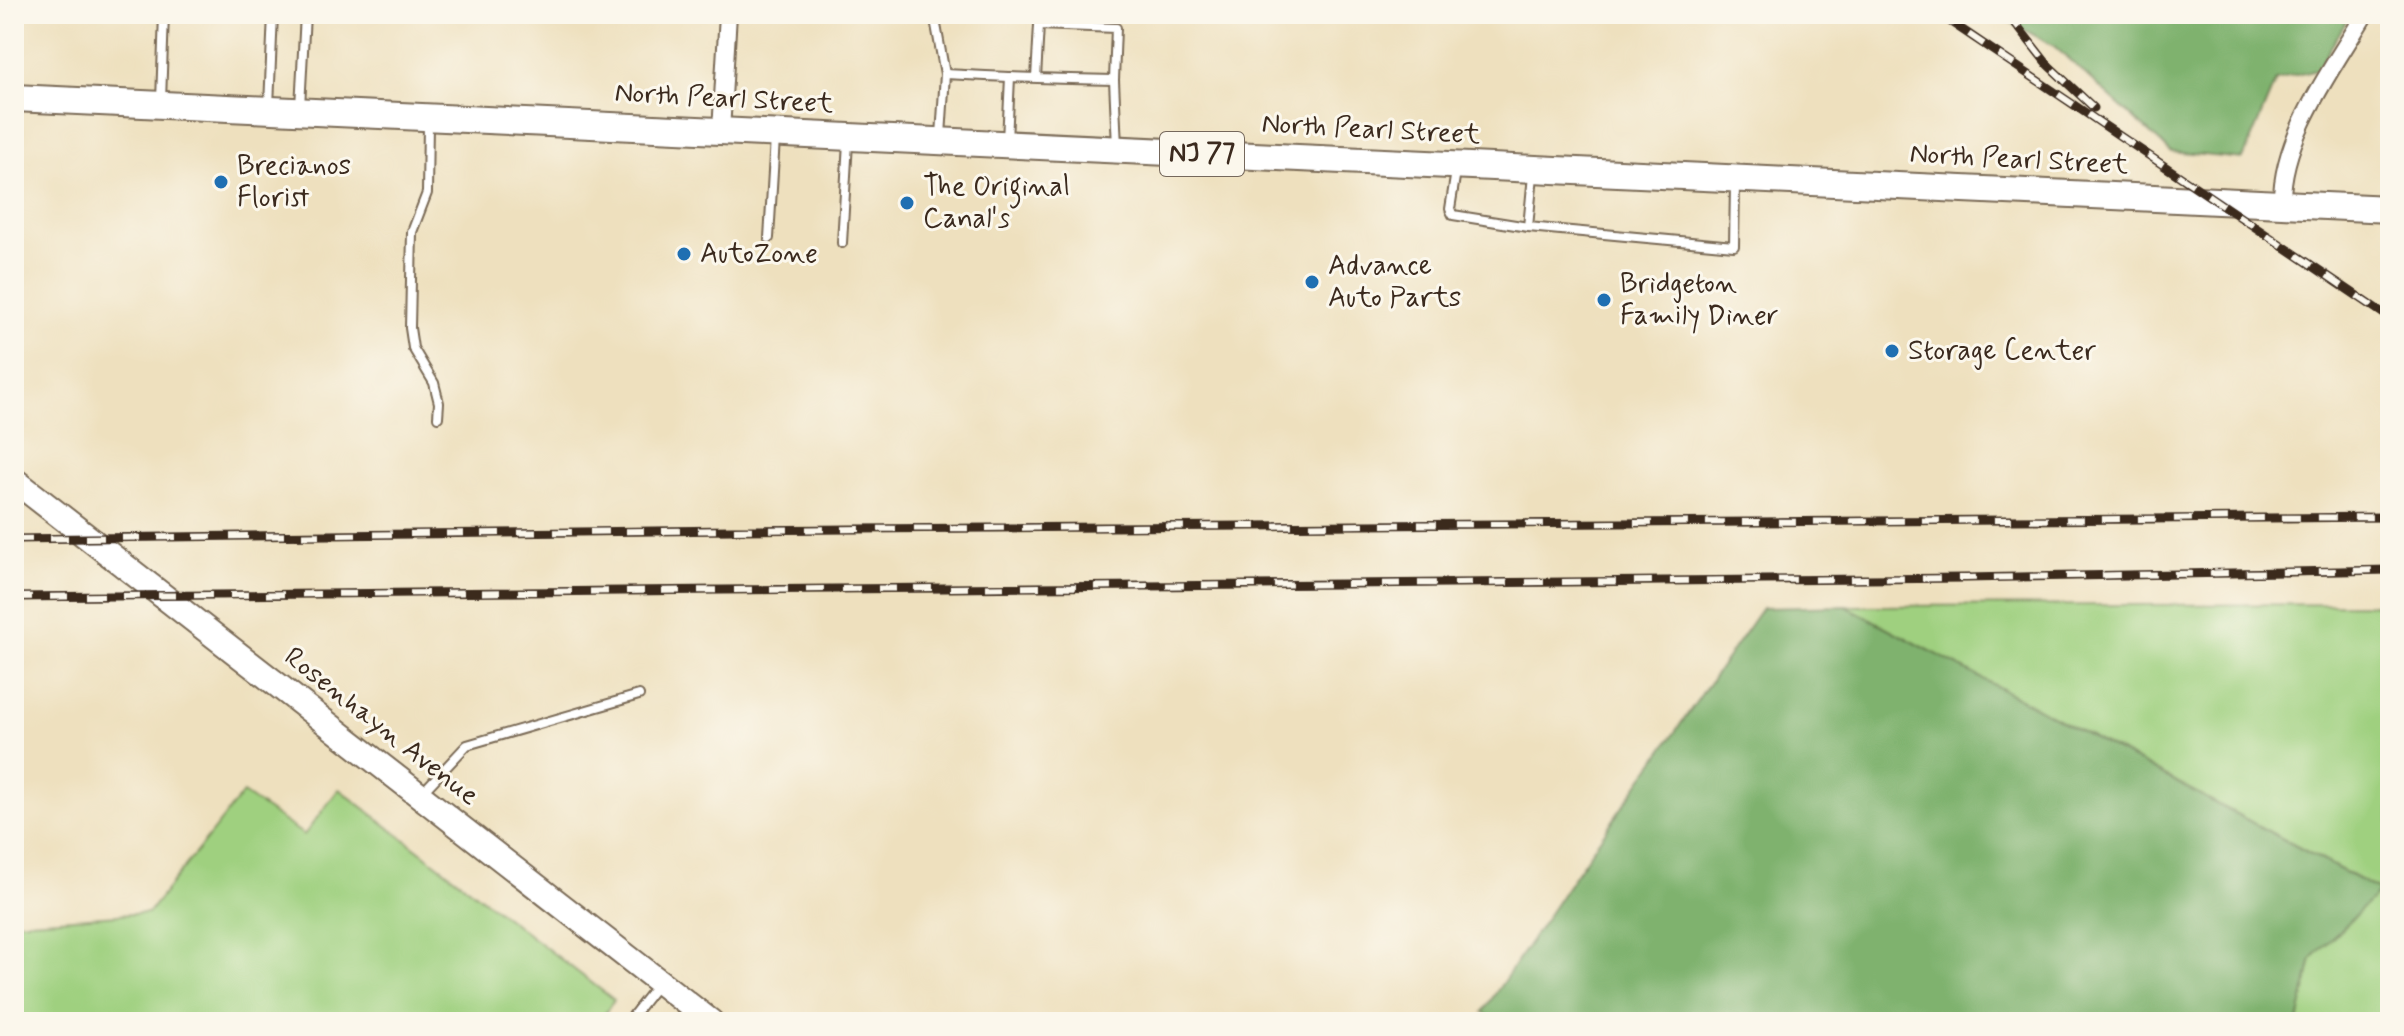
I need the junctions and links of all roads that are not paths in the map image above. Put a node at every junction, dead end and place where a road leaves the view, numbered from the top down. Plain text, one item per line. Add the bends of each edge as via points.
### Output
1 (164, 14) edge
2 (273, 14) edge
3 (305, 14) edge
4 (728, 14) edge
5 (934, 14) edge
6 (2365, 14) edge
7 (945, 74) junction
8 (1010, 77) junction
9 (1036, 78) junction
10 (1114, 80) junction
11 (14, 98) edge
12 (161, 106) junction
13 (269, 111) junction
14 (300, 112) junction
15 (428, 118) junction
16 (721, 131) junction
17 (775, 134) junction
18 (848, 137) junction
19 (940, 141) junction
20 (1007, 144) junction
21 (1117, 149) junction
22 (1456, 166) junction
23 (1533, 170) junction
24 (1735, 179) junction
25 (2282, 204) junction
26 (2390, 209) edge
27 (1528, 227) junction
28 (769, 238) dead end
29 (842, 243) dead end
30 (438, 417) dead end
31 (14, 480) edge
32 (639, 695) dead end
33 (420, 795) junction
34 (660, 982) junction
35 (628, 1022) edge
36 (711, 1022) edge

1 - 12 lane
2 - 13 lane
3 - 14 lane
4 - 16 street
5 - 7 lane
6 - 25 street via 2302,121 2292,144
7 - 8 lane
7 - 19 lane
8 - 9 lane
8 - 20 lane
9 - 10 lane
9 - 10 lane via 1039,25 1116,28
10 - 21 lane
11 - 12 main road, North Pearl Street / NJ 77
12 - 13 main road, North Pearl Street / NJ 77
13 - 14 main road, North Pearl Street / NJ 77
14 - 15 main road, North Pearl Street / NJ 77
15 - 16 main road, North Pearl Street / NJ 77
15 - 30 lane via 427,193 412,232 410,328 413,348 434,383
16 - 17 main road, North Pearl Street / NJ 77
17 - 18 main road, North Pearl Street / NJ 77
17 - 28 lane
18 - 19 main road, North Pearl Street / NJ 77
18 - 29 lane
19 - 20 main road, North Pearl Street / NJ 77
20 - 21 main road, North Pearl Street / NJ 77
21 - 22 main road, North Pearl Street / NJ 77
22 - 23 main road, North Pearl Street / NJ 77
22 - 27 lane via 1453,215
23 - 24 main road, North Pearl Street / NJ 77
23 - 27 lane
24 - 25 main road, North Pearl Street / NJ 77
24 - 27 lane via 1734,246
25 - 26 main road, North Pearl Street / NJ 77
31 - 33 street, Rosenhayn Avenue
32 - 33 lane via 467,745
33 - 34 street, Rosenhayn Avenue
34 - 35 lane
34 - 36 street, Rosenhayn Avenue

